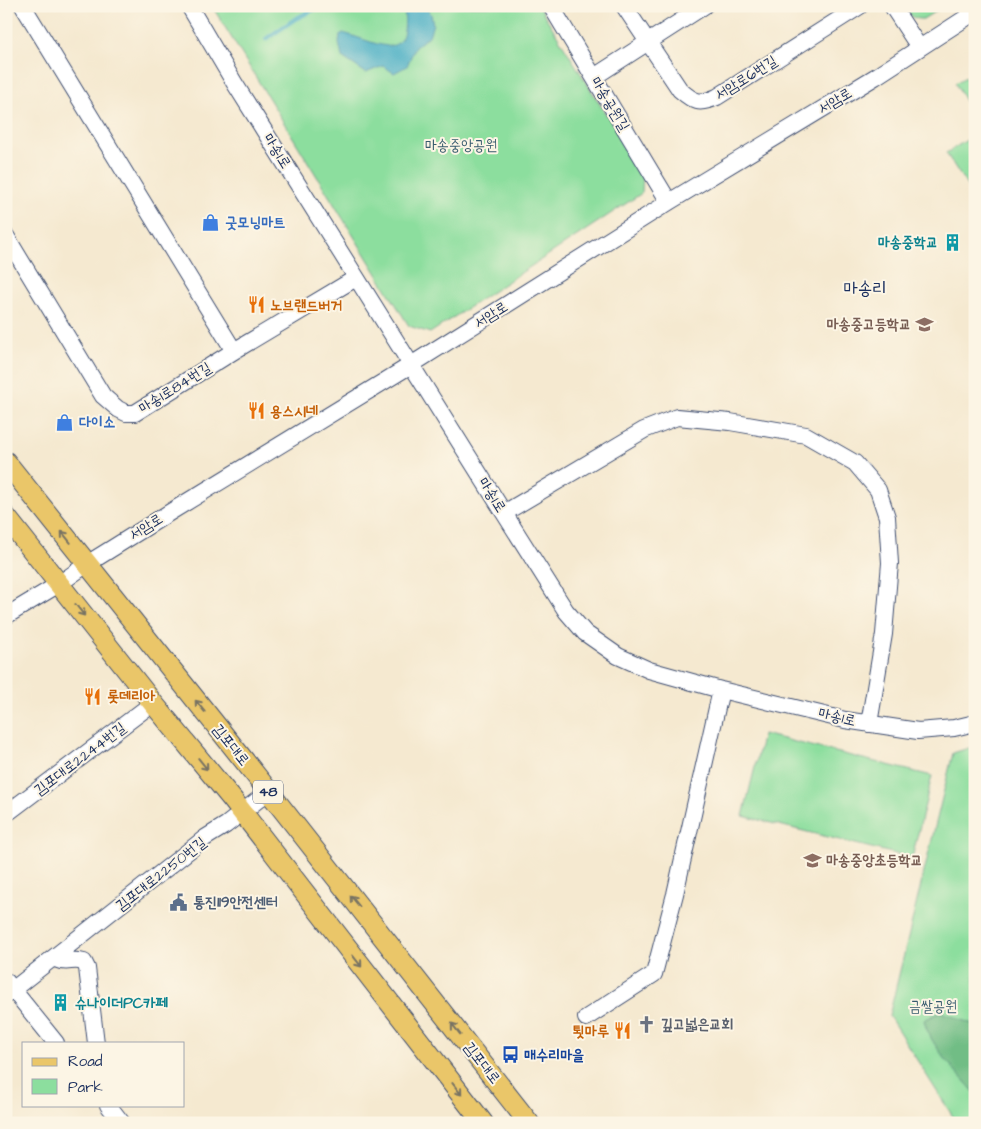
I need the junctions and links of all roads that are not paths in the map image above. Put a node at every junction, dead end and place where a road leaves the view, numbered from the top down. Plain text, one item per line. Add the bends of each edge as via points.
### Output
1 (23, 6) edge
2 (189, 6) edge
3 (551, 6) edge
4 (624, 6) edge
5 (704, 6) edge
6 (860, 6) edge
7 (892, 6) edge
8 (975, 12) edge
9 (647, 43) junction
10 (919, 47) junction
11 (594, 77) junction
12 (669, 202) junction
13 (6, 236) edge
14 (356, 278) junction
15 (234, 351) junction
16 (412, 365) junction
17 (6, 462) edge
18 (504, 513) junction
19 (6, 517) edge
20 (87, 564) junction
21 (59, 584) junction
22 (6, 616) edge
23 (721, 690) junction
24 (153, 704) junction
25 (975, 723) edge
26 (869, 724) junction
27 (268, 792) junction
28 (243, 812) junction
29 (6, 814) edge
30 (55, 959) junction
31 (9, 989) edge
32 (586, 1018) dead end
33 (55, 1042) edge
34 (96, 1042) edge
35 (109, 1106) edge
36 (122, 1123) edge
37 (483, 1123) edge
38 (529, 1123) edge

1 - 15 street
2 - 14 street, 마송1로
3 - 11 street, 마송공원길
4 - 9 street, 서암로6번길
5 - 9 street
6 - 9 street, 서암로6번길 via 718,98 705,102 692,100 680,90
7 - 10 street
8 - 10 street, 서암로
9 - 11 street
10 - 12 street, 서암로
11 - 12 street, 마송공원길
12 - 16 street, 서암로
13 - 15 street, 마송1로84번길 via 103,396 126,413 135,413
14 - 15 street, 마송1로84번길
14 - 16 street, 마송1로
16 - 18 street, 마송1로
16 - 20 street, 서암로
20 -> 17 main road, 김포대로 / 48
18 - 23 street, 마송1로 via 585,634 618,656 649,670
18 - 26 street via 644,430 677,418 730,422 806,435 855,463 878,490 886,517 890,563 884,634
19 - 21 main road, 48
20 - 21 street, 서암로
27 -> 20 main road, 김포대로 / 48
21 - 22 street, 서암로
21 -> 24 main road, 48
23 - 26 street, 마송1로
23 - 32 street via 654,974
24 -> 28 main road, 48
24 - 29 street, 김포대로2244번길
25 - 26 street, 마송1로 via 918,731
27 - 28 street, 김포대로2250번길
38 -> 27 main road, 김포대로 / 48
28 - 30 street, 김포대로2250번길 via 205,838
28 -> 37 main road, 48
30 - 31 street, 김포대로2250번길
30 - 34 street via 64,963 78,960 87,968
31 - 33 street, 김포대로2250번길
35 - 36 street

